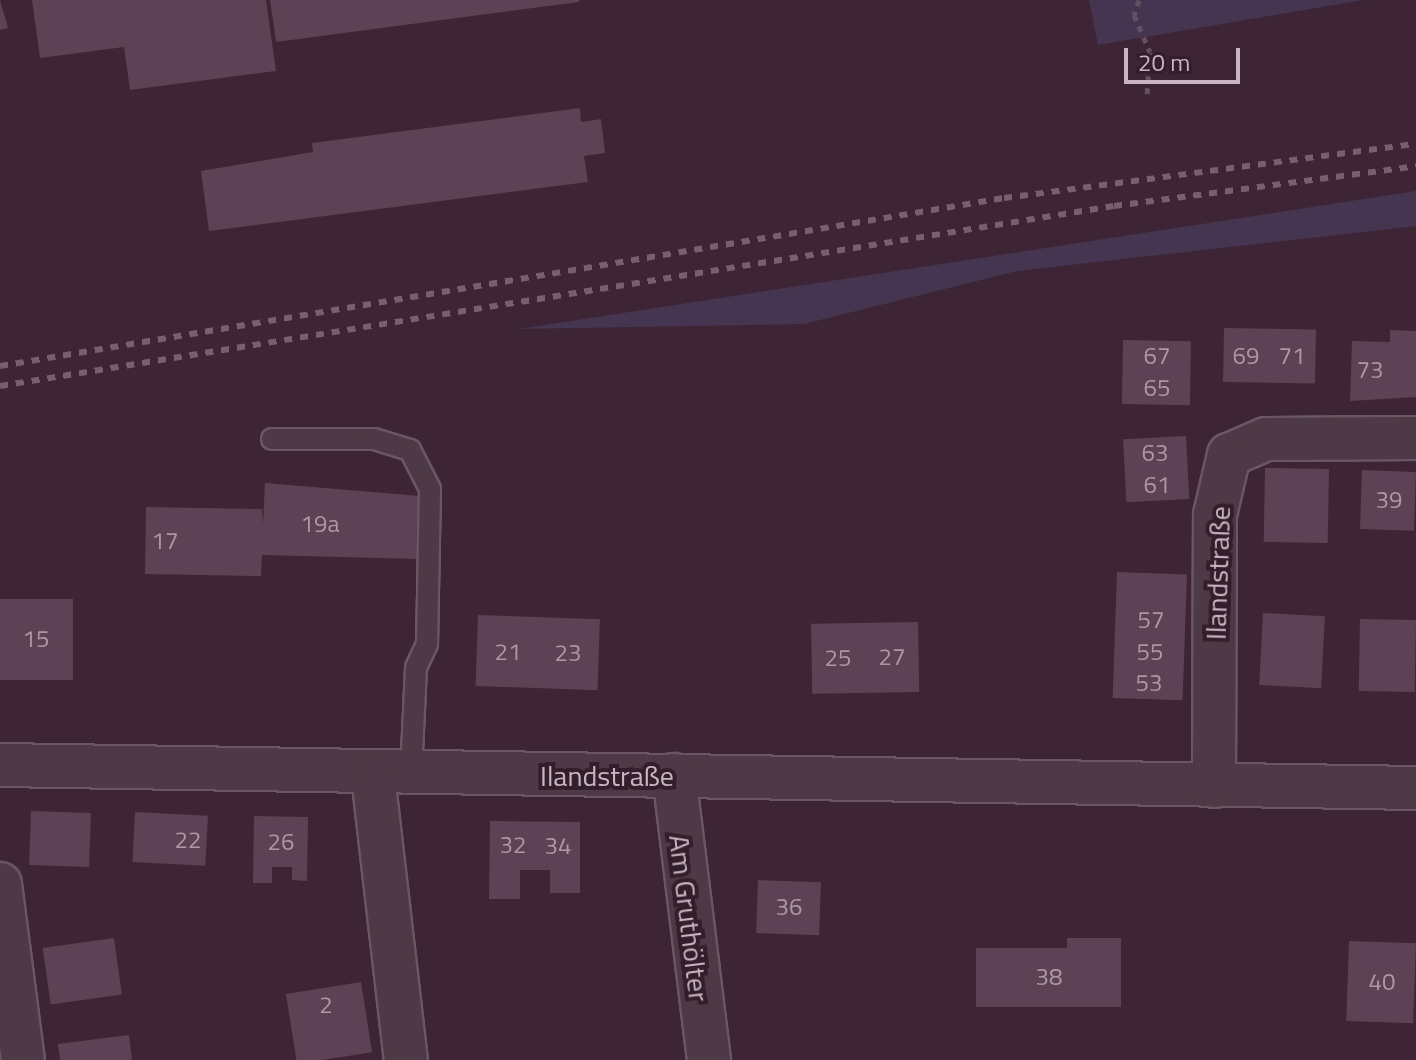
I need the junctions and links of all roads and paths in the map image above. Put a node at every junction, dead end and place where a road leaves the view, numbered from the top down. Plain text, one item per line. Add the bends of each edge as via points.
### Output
1 (1139, 0) edge
2 (1147, 96) dead end
3 (1416, 438) edge
4 (272, 439) dead end
5 (0, 765) edge
6 (674, 775) junction
7 (392, 776) junction
8 (1214, 786) junction
9 (1416, 788) edge
10 (0, 884) edge
11 (23, 1060) edge
12 (406, 1060) edge
13 (709, 1060) edge

1 - 2 path via 1134,15 1150,52
3 - 8 street, Ilandstraße via 1266,439 1229,455 1215,515
4 - 7 lane via 374,439 410,450 430,489 427,644 416,668
5 - 7 street, Ilandstraße
6 - 7 street, Ilandstraße
6 - 8 street, Ilandstraße
6 - 13 street, Am Gruthölter
7 - 12 street
8 - 9 street, Ilandstraße
10 - 11 street

